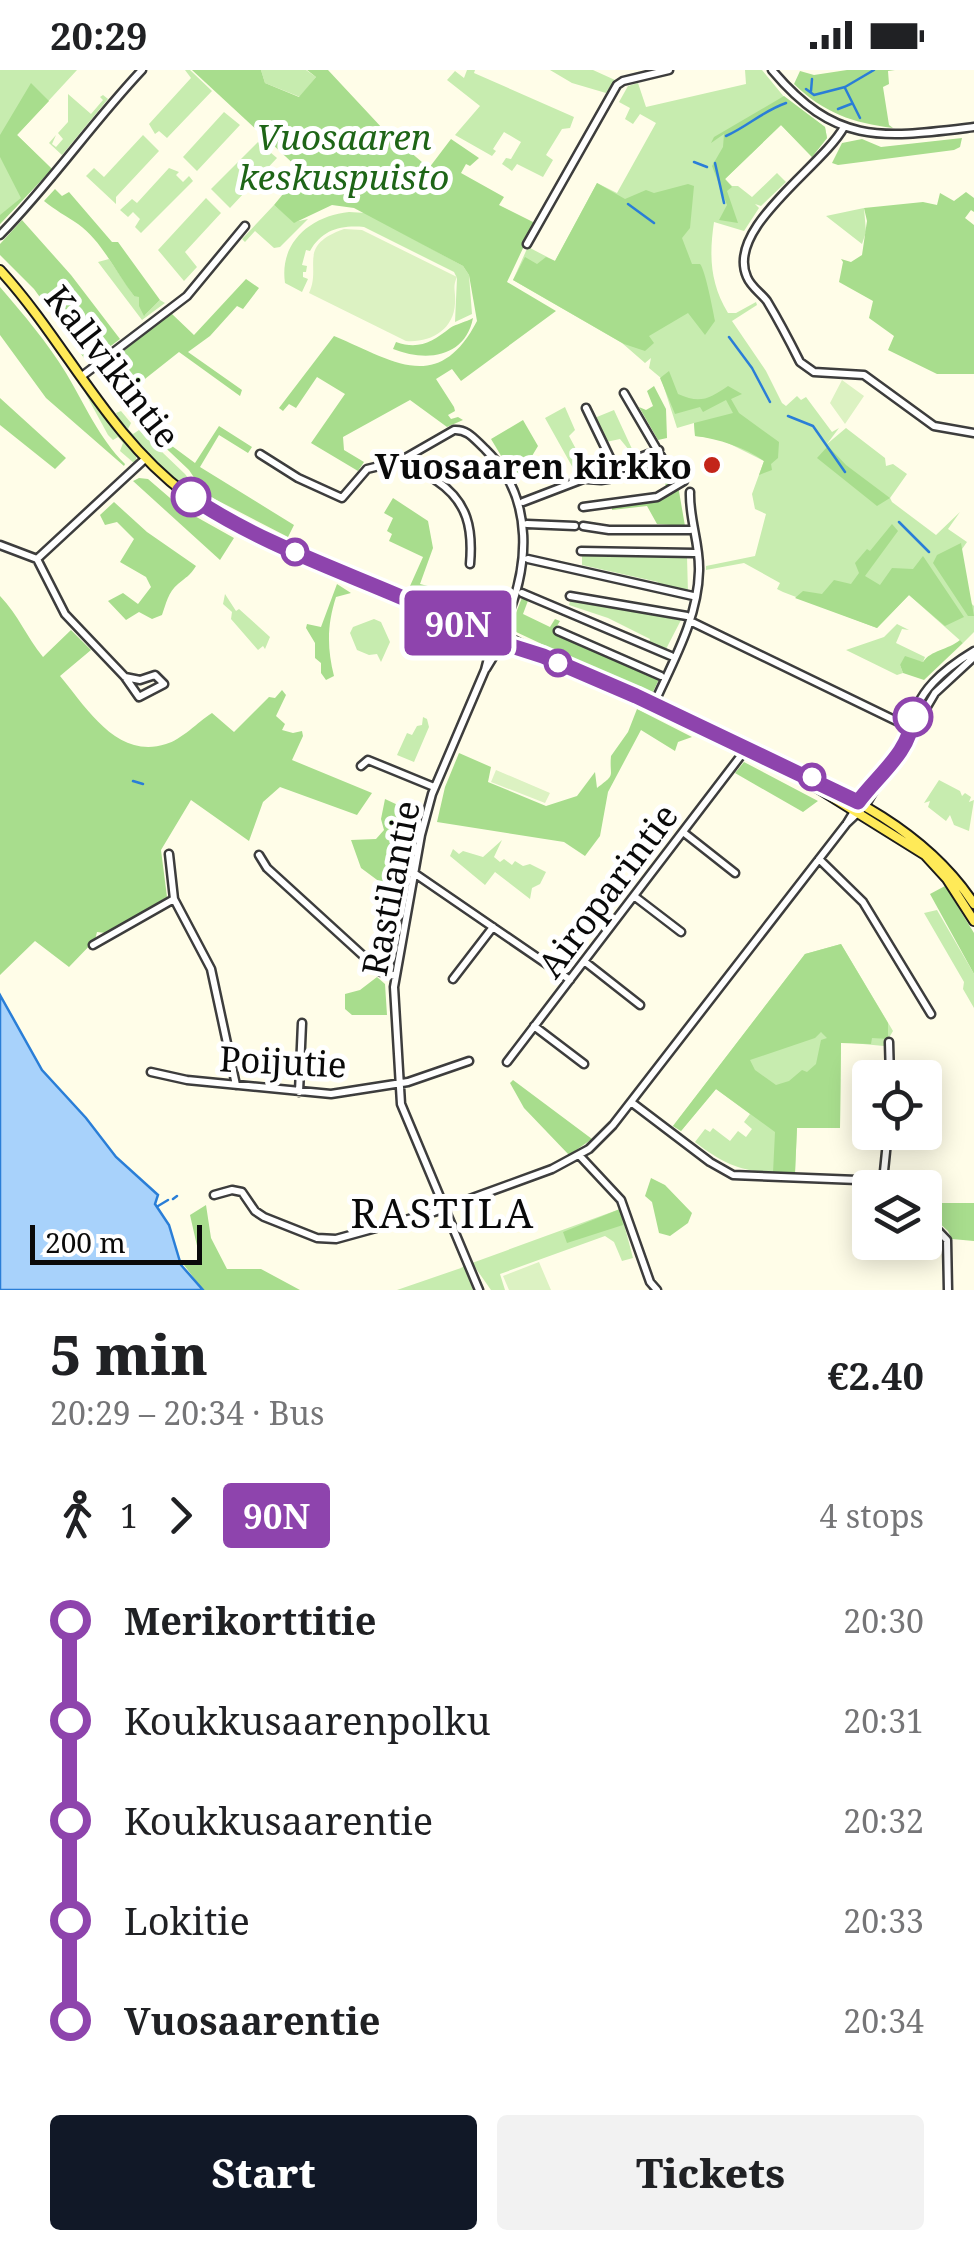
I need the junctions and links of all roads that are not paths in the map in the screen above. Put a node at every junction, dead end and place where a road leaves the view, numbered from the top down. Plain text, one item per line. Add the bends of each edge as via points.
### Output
1 (142, 70) edge
2 (669, 70) edge
3 (772, 70) edge
4 (844, 127) junction
5 (974, 127) edge
6 (246, 226) dead end
7 (0, 235) edge
8 (528, 244) dead end
9 (1, 272) edge
10 (82, 376) junction
11 (624, 393) dead end
12 (586, 408) dead end
13 (974, 434) edge
14 (659, 450) junction
15 (260, 454) dead end
16 (146, 458) junction
17 (405, 458) junction
18 (614, 466) junction
19 (680, 468) dead end
20 (669, 470) junction
21 (587, 479) junction
22 (684, 480) dead end
23 (690, 492) dead end
24 (523, 502) dead end
25 (583, 507) dead end
26 (528, 524) dead end
27 (690, 530) dead end
28 (0, 546) edge
29 (581, 552) dead end
30 (694, 553) dead end
31 (528, 558) dead end
32 (38, 559) junction
33 (470, 564) dead end
34 (522, 593) dead end
35 (570, 596) dead end
36 (693, 596) dead end
37 (689, 618) junction
38 (558, 631) dead end
39 (498, 638) junction
40 (974, 654) edge
41 (671, 656) dead end
42 (661, 676) dead end
43 (125, 678) junction
44 (652, 706) junction
45 (912, 730) junction
46 (746, 749) junction
47 (361, 766) dead end
48 (434, 787) junction
49 (859, 807) junction
50 (683, 832) junction
51 (169, 854) dead end
52 (259, 856) dead end
53 (819, 859) junction
54 (414, 873) junction
55 (735, 873) dead end
56 (634, 896) junction
57 (174, 899) junction
58 (974, 904) edge
59 (974, 920) edge
60 (493, 927) junction
61 (681, 932) dead end
62 (93, 945) dead end
63 (584, 961) junction
64 (395, 976) junction
65 (453, 979) dead end
66 (570, 980) junction
67 (640, 1005) dead end
68 (931, 1014) dead end
69 (302, 1023) dead end
70 (534, 1026) junction
71 (889, 1042) dead end
72 (469, 1060) dead end
73 (890, 1060) edge
74 (507, 1062) dead end
75 (584, 1064) dead end
76 (151, 1072) dead end
77 (398, 1084) junction
78 (236, 1085) junction
79 (298, 1092) junction
80 (631, 1102) junction
81 (579, 1156) junction
82 (852, 1180) edge
83 (214, 1195) dead end
84 (443, 1208) junction
85 (942, 1235) edge
86 (479, 1290) edge
87 (657, 1290) edge
88 (948, 1290) edge

1 - 7 street
2 - 8 street via 618,85
3 - 4 street
4 - 5 street via 893,136
4 - 13 street via 759,220 746,254 747,277 808,370 864,375 934,426
6 - 10 street via 187,296
9 - 10 main road, Kallvikintie
10 - 16 main road, Kallvikintie
11 - 14 street
12 - 18 street
14 - 18 street
14 - 20 street
15 - 17 street via 338,498 369,468
16 - 32 street
16 - 39 main road, Kallvikintie via 233,524
17 - 33 street via 462,506 472,532
17 - 39 street, Rastilantie via 460,430 510,482 522,513 524,548 518,592
18 - 21 street
19 - 20 street
20 - 21 street
21 - 24 street
22 - 25 street via 657,497
23 - 37 street via 699,573
26 - 27 street
28 - 32 street
29 - 30 street
31 - 36 street
32 - 43 street via 65,614
34 - 41 street
35 - 37 street
37 - 44 street
37 - 45 street
38 - 42 street
39 - 44 main road, Kallvikintie
39 - 48 street, Rastilantie
40 - 45 street via 941,686
43 - 43 street via 140,698 164,684 155,674
44 - 46 main road, Kallvikintie
45 - 49 street
46 - 49 main road, Kallvikintie
46 - 50 street, Airoparintie
47 - 48 street via 370,760
48 - 54 street, Rastilantie
49 - 53 street
49 - 58 main road, Kallvikintie via 912,835
49 - 59 main road, Kallvikintie via 934,864
50 - 55 street
50 - 56 street, Airoparintie
51 - 57 street
52 - 64 street via 381,972
53 - 68 street via 864,902
53 - 80 street
54 - 60 street
54 - 64 street, Rastilantie
56 - 61 street
56 - 63 street, Airoparintie
57 - 62 street
57 - 78 street via 209,962
60 - 65 street
60 - 66 street
63 - 66 street, Airoparintie
63 - 67 street
64 - 77 street, Rastilantie
66 - 70 street, Airoparintie
69 - 79 street
70 - 74 street, Airoparintie
70 - 75 street
71 - 73 street
72 - 77 street, Poijutie
76 - 78 street, Poijutie
77 - 79 street, Poijutie via 341,1094
77 - 84 street, Rastilantie
78 - 79 street, Poijutie
80 - 81 street
80 - 82 street via 734,1175
81 - 84 street
81 - 87 street via 620,1198
83 - 84 street via 242,1192 260,1215 324,1239
84 - 86 street, Rastilantie
85 - 88 street

